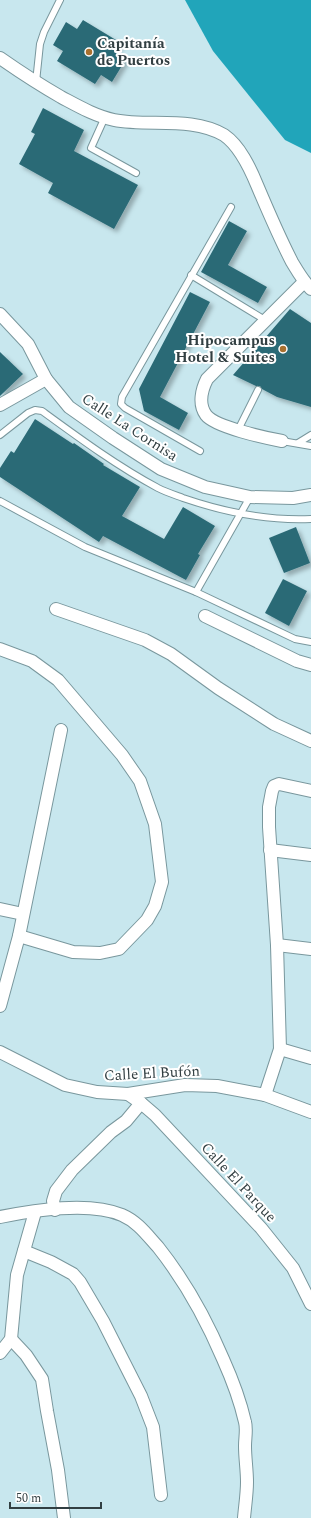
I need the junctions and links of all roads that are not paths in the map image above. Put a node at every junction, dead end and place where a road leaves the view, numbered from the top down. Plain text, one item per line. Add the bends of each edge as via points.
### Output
1 (60, 0) edge
2 (0, 58) edge
3 (36, 82) junction
4 (105, 117) junction
5 (136, 173) dead end
6 (231, 207) dead end
7 (191, 275) junction
8 (307, 285) edge
9 (0, 314) edge
10 (265, 320) junction
11 (46, 379) junction
12 (258, 390) dead end
13 (0, 405) edge
14 (238, 430) junction
15 (311, 435) edge
16 (0, 436) edge
17 (282, 441) joint
18 (298, 443) junction
19 (311, 446) edge
20 (200, 451) dead end
21 (311, 494) edge
22 (250, 497) junction
23 (0, 501) edge
24 (240, 514) junction
25 (311, 518) edge
26 (196, 592) junction
27 (56, 609) dead end
28 (205, 616) dead end
29 (311, 642) edge
30 (0, 649) edge
31 (311, 665) edge
32 (62, 730) dead end
33 (311, 741) edge
34 (311, 791) edge
35 (270, 850) junction
36 (311, 855) edge
37 (0, 908) edge
38 (23, 914) junction
39 (19, 936) junction
40 (276, 945) junction
41 (311, 949) edge
42 (0, 1006) edge
43 (280, 1049) junction
44 (0, 1052) edge
45 (311, 1058) edge
46 (128, 1094) junction
47 (265, 1095) junction
48 (141, 1103) junction
49 (311, 1112) edge
50 (55, 1210) junction
51 (35, 1212) junction
52 (0, 1217) edge
53 (24, 1251) junction
54 (311, 1304) edge
55 (11, 1339) junction
56 (0, 1353) edge
57 (161, 1495) dead end
58 (64, 1518) edge
59 (244, 1518) edge

1 - 3 lane via 40,44
2 - 3 street
3 - 4 street via 77,106
4 - 5 lane via 91,148
4 - 8 street via 132,122 205,127 224,136 248,164 280,239
6 - 7 lane
7 - 10 lane
7 - 20 lane via 122,397 121,404
8 - 10 street
9 - 11 street, Calle La Cornisa via 28,344
10 - 14 street via 207,379 202,393 202,406 206,415
11 - 13 street
11 - 22 street, Calle La Cornisa via 69,407 161,469 205,487
12 - 14 lane
14 - 17 street
15 - 18 lane
16 - 24 lane via 28,413 42,411 98,451 159,489 203,505
17 - 18 lane
18 - 19 lane
21 - 22 street, Calle La Cornisa via 293,498
22 - 24 lane
23 - 26 lane via 85,547
24 - 25 lane via 293,520
24 - 26 lane
26 - 29 lane via 295,639
27 - 33 street via 145,640 171,654 274,724
28 - 31 street via 297,661
30 - 39 street via 32,661 58,680 117,749 140,781 155,824 162,882 155,906 147,920 118,949 100,953 72,952
32 - 38 street
34 - 35 street via 279,784 274,786 269,807
35 - 36 street
35 - 40 street
37 - 38 street
38 - 39 street
39 - 42 street
40 - 41 street
40 - 43 street
43 - 45 street
43 - 47 street
44 - 46 street, Calle El Bufón via 65,1085 97,1092
46 - 47 street, Calle El Bufón via 184,1085 217,1086
46 - 48 street, Calle El Parque
47 - 49 street, Calle El Bufón
48 - 50 street via 72,1170 56,1191 53,1201
48 - 54 street, Calle El Parque via 260,1228 292,1268
50 - 51 street
50 - 59 street via 84,1208 122,1215 134,1222 165,1256 191,1293 236,1388 245,1423 247,1483
51 - 52 street
51 - 53 street
53 - 55 street via 16,1276
53 - 57 street via 73,1274 103,1321 141,1396 153,1427
55 - 56 street
55 - 58 street via 26,1355 42,1379

